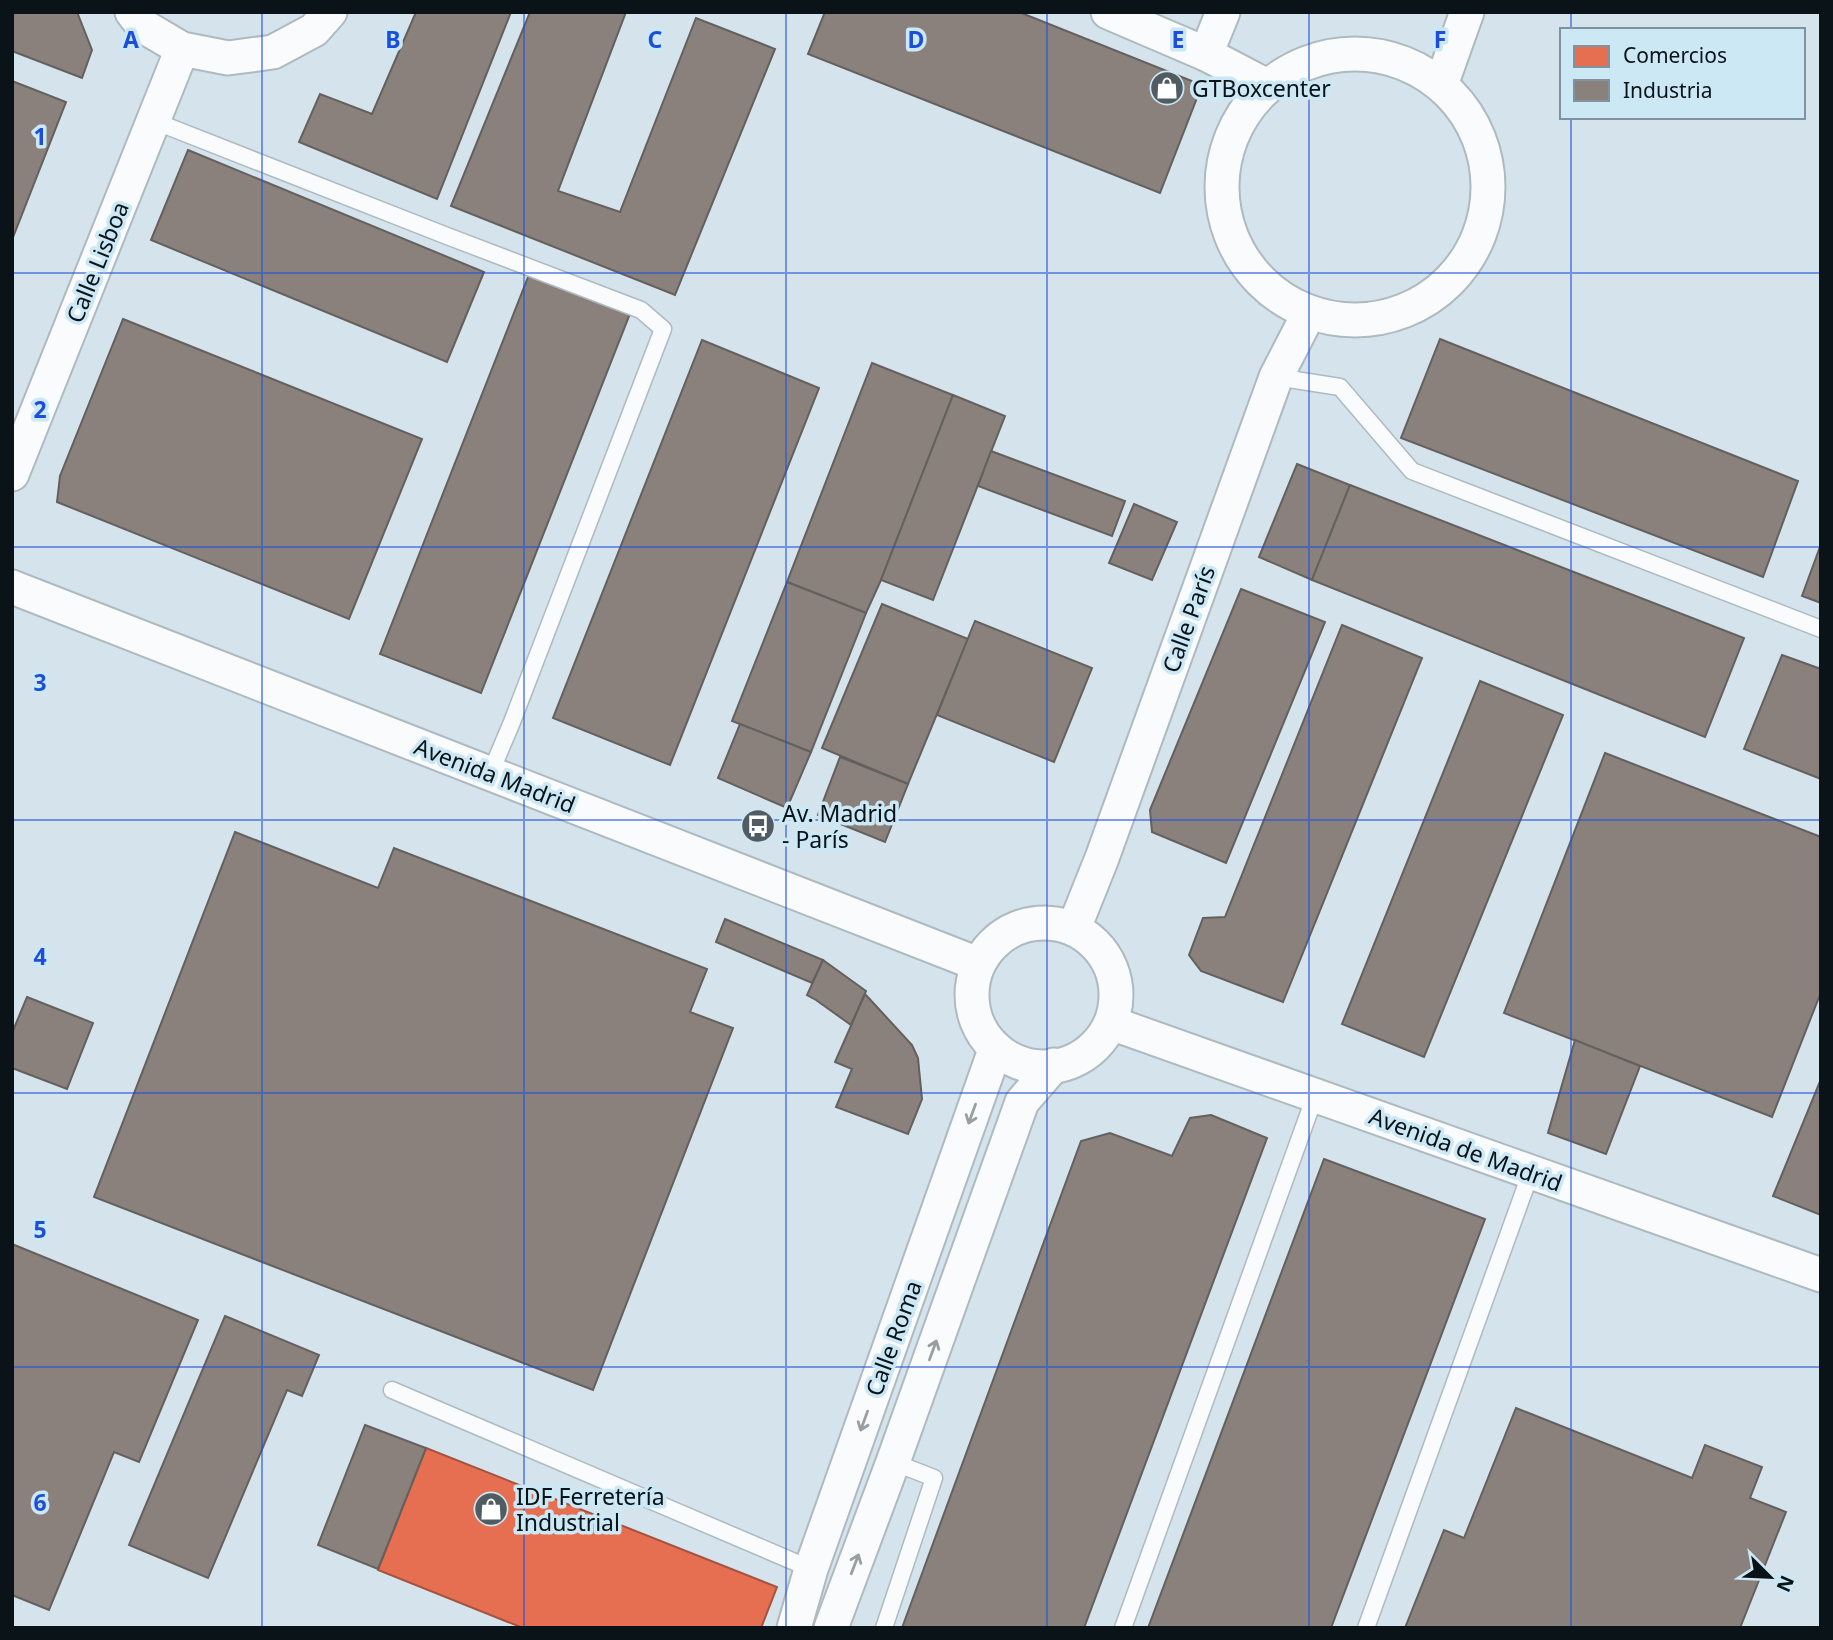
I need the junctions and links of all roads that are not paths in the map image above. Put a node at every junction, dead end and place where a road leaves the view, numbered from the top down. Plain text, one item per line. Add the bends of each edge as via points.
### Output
1 (132, 12) edge
2 (330, 12) edge
3 (1108, 12) edge
4 (1223, 12) edge
5 (1467, 12) edge
6 (182, 49) junction
7 (1206, 54) junction
8 (1441, 85) junction
9 (1267, 86) junction
10 (154, 121) junction
11 (1309, 313) junction
12 (1276, 377) junction
13 (12, 474) edge
14 (12, 587) edge
15 (1821, 629) edge
16 (490, 774) junction
17 (1074, 928) junction
18 (978, 964) junction
19 (1111, 1023) junction
20 (995, 1049) junction
21 (1054, 1065) junction
22 (1315, 1096) junction
23 (1531, 1172) junction
24 (1821, 1275) edge
25 (392, 1390) dead end
26 (893, 1462) junction
27 (811, 1569) junction
28 (794, 1628) edge
29 (831, 1628) edge
30 (884, 1628) edge
31 (1123, 1628) edge
32 (1366, 1628) edge

1 - 6 street via 143,26
2 - 6 street via 314,30 273,52 228,58
3 - 7 street
4 - 7 street
5 - 8 street
6 - 10 street, Calle Lisboa
7 - 9 street
8 - 9 street via 1409,65 1373,54 1335,55 1298,65
8 - 11 street via 1468,116 1484,154 1488,195 1479,235 1458,271 1428,299 1390,316 1350,321
9 - 11 street via 1241,117 1226,153 1221,192 1228,232 1247,266 1275,295
10 - 13 street, Calle Lisboa
10 - 16 lane via 641,310 663,329
11 - 12 street, Calle París
12 - 15 lane via 1340,387 1412,471
12 - 17 street, Calle París
14 - 16 street, Avenida Madrid
16 - 18 street, Avenida Madrid
17 - 18 street via 1037,922 1006,933
17 - 19 street via 1098,945 1112,968 1117,998
18 - 20 street via 971,988 972,1009
19 - 21 street via 1087,1054 1067,1065
19 - 22 street, Avenida de Madrid
20 - 21 street via 1017,1063
20 -> 27 street, Calle Roma
26 -> 21 street, Calle Roma via 1022,1102
22 - 23 street, Avenida de Madrid
22 - 31 lane
23 - 24 street, Avenida de Madrid
23 - 32 lane
25 - 27 lane
29 -> 26 street, Calle Roma
26 - 30 lane via 934,1478
27 - 28 street, Calle Roma

